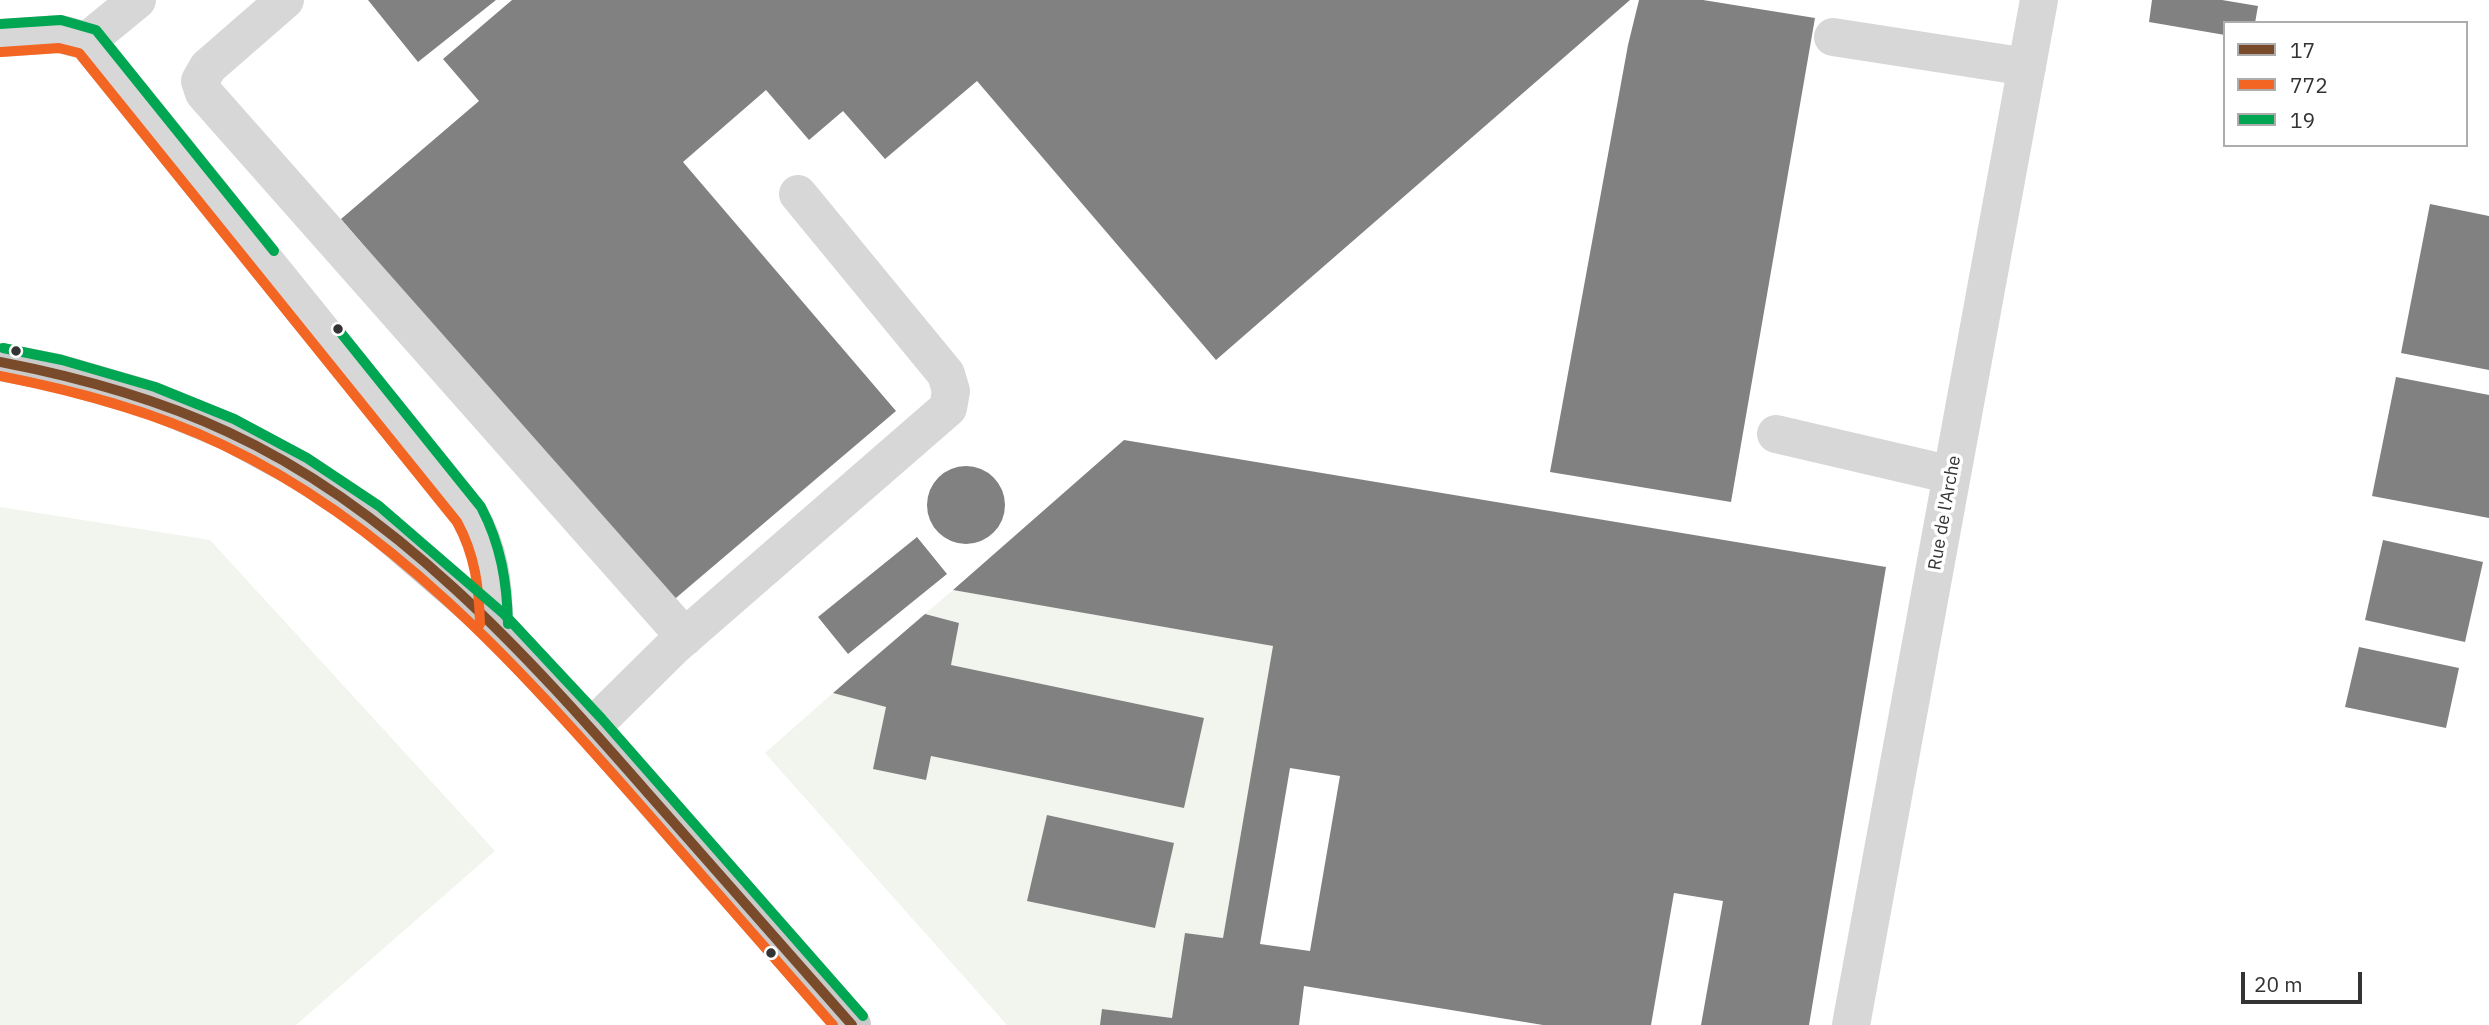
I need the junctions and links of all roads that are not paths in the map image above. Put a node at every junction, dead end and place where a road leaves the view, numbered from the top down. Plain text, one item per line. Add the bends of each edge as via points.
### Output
1 (137, 0) edge
2 (285, 0) edge
3 (2039, 0) edge
4 (0, 37) edge
5 (1833, 37) dead end
6 (87, 41) junction
7 (2026, 66) junction
8 (798, 194) dead end
9 (0, 362) edge
10 (1776, 434) dead end
11 (1952, 475) junction
12 (494, 624) junction
13 (685, 637) junction
14 (591, 728) junction
15 (852, 1025) edge
16 (1851, 1025) edge

1 - 6 street
2 - 13 street via 208,66 200,81 204,93
3 - 7 street, Rue de l'Arche
4 - 6 street via 60,34
5 - 7 street
6 - 12 street via 469,514 489,559
7 - 11 street, Rue de l'Arche
8 - 13 street via 946,374 950,400 947,408
9 - 12 main road via 151,400 229,432 299,470 370,517
10 - 11 street
11 - 16 street, Rue de l'Arche
12 - 14 main road
13 - 14 street
14 - 15 main road

